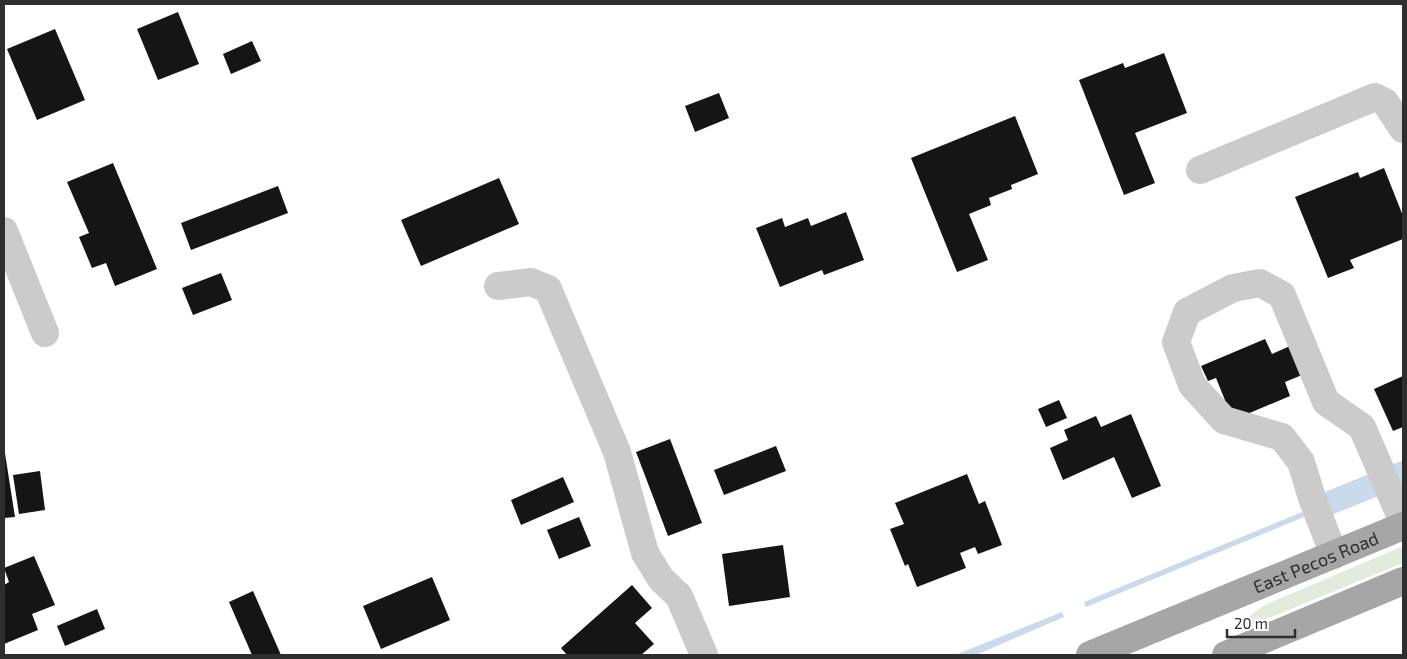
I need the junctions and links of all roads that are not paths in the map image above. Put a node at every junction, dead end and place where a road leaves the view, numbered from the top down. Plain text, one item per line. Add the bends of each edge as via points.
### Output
1 (1403, 129) edge
2 (1200, 170) dead end
3 (4, 231) edge
4 (498, 286) dead end
5 (45, 333) dead end
6 (1403, 522) edge
7 (1403, 526) edge
8 (1334, 555) junction
9 (1403, 581) edge
10 (1094, 654) edge
11 (704, 655) edge
12 (1226, 655) edge

1 - 2 street via 1385,102 1375,97
3 - 5 street
4 - 11 street via 531,282 548,289 617,452 645,553 661,579 679,596
6 - 8 street via 1362,426 1326,402 1282,295 1260,283 1233,288 1187,312 1176,342 1192,385 1224,420 1282,437 1301,462
7 - 8 main road, East Pecos Road
8 - 10 main road, East Pecos Road
9 - 12 main road

